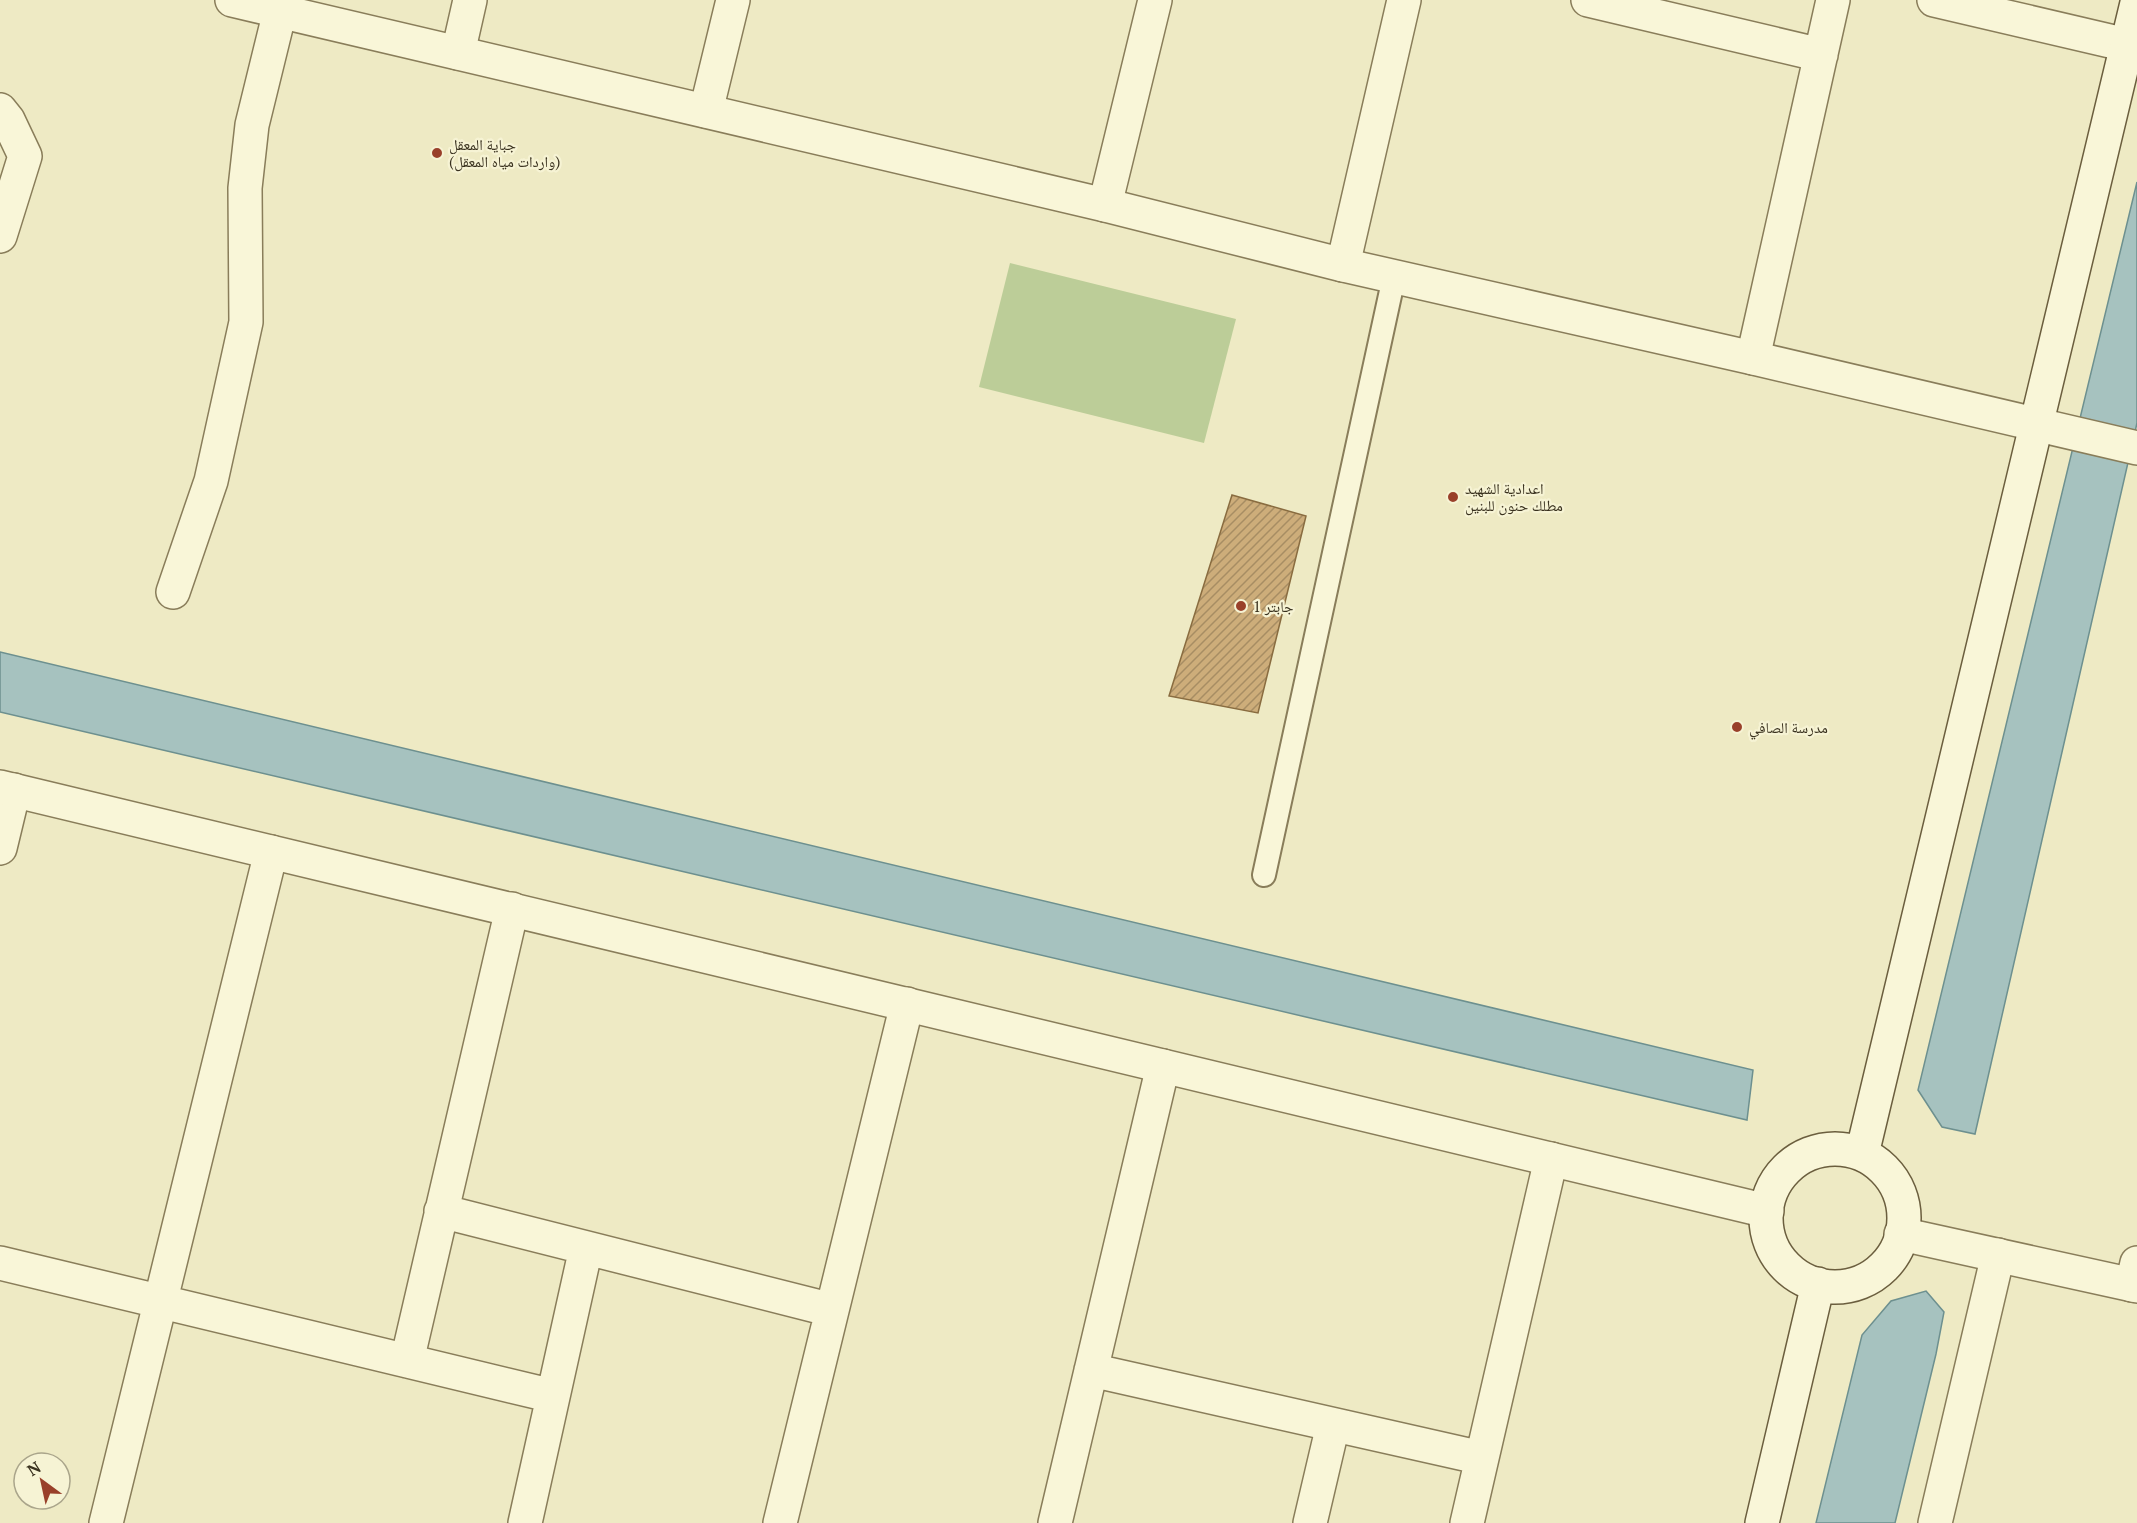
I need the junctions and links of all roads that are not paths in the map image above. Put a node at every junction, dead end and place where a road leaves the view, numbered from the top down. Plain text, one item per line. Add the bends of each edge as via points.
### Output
1 (232, 0) edge
2 (470, 0) edge
3 (733, 0) edge
4 (1155, 0) edge
5 (1404, 0) edge
6 (1588, 0) edge
7 (1833, 0) edge
8 (1934, 0) edge
9 (2137, 3) edge
10 (280, 11) junction
11 (1690, 12) edge
12 (2127, 45) junction
13 (458, 53) junction
14 (1821, 55) junction
15 (0, 110) edge
16 (706, 111) junction
17 (1105, 206) junction
18 (0, 236) edge
19 (1343, 265) junction
20 (1394, 277) junction
21 (1753, 358) junction
22 (2037, 424) junction
23 (2137, 448) edge
24 (173, 592) dead end
25 (7, 788) edge
26 (0, 848) edge
27 (271, 852) junction
28 (1264, 875) dead end
29 (512, 909) junction
30 (907, 1004) junction
31 (1163, 1066) junction
32 (1862, 1154) junction
33 (1551, 1159) junction
34 (1767, 1211) junction
35 (441, 1212) junction
36 (1901, 1234) junction
37 (586, 1248) junction
38 (1998, 1254) junction
39 (0, 1263) edge
40 (2135, 1278) edge
41 (1818, 1284) junction
42 (160, 1302) junction
43 (832, 1310) junction
44 (406, 1361) junction
45 (1091, 1370) junction
46 (553, 1396) junction
47 (1333, 1425) junction
48 (1482, 1458) junction
49 (106, 1523) edge
50 (525, 1523) edge
51 (780, 1523) edge
52 (1055, 1523) edge
53 (1310, 1523) edge
54 (1467, 1523) edge
55 (1762, 1523) edge
56 (1935, 1523) edge

1 - 10 street
2 - 13 street
3 - 16 street
4 - 17 street
5 - 19 street
6 - 11 street
7 - 14 street
8 - 12 street
9 - 12 street
10 - 13 street
10 - 24 street via 252,125 245,188 246,322 211,481
11 - 14 street
12 - 22 street
13 - 16 street
14 - 21 street
15 - 18 street via 25,156
16 - 17 street
17 - 19 street
19 - 20 street
20 - 21 street
20 - 28 lane
21 - 22 street
22 - 23 street
22 - 32 street
25 - 26 street
25 - 27 street
27 - 29 street
27 - 42 street
29 - 30 street
29 - 35 street
30 - 31 street
30 - 43 street
31 - 33 street
31 - 45 street
32 - 34 street via 1841,1149 1818,1151 1796,1161 1778,1178
32 - 36 street via 1881,1166 1895,1183 1903,1203
33 - 34 street
33 - 48 street
34 - 41 street via 1772,1246 1785,1266 1805,1281
35 - 37 street
35 - 44 street
36 - 38 street
36 - 41 street via 1887,1264 1870,1277 1850,1286
37 - 43 street
37 - 46 street
38 - 40 street
38 - 56 street
39 - 42 street
41 - 55 street
42 - 44 street
42 - 49 street
43 - 51 street
44 - 46 street
45 - 47 street
45 - 52 street
46 - 50 street
47 - 48 street
47 - 53 street
48 - 54 street

